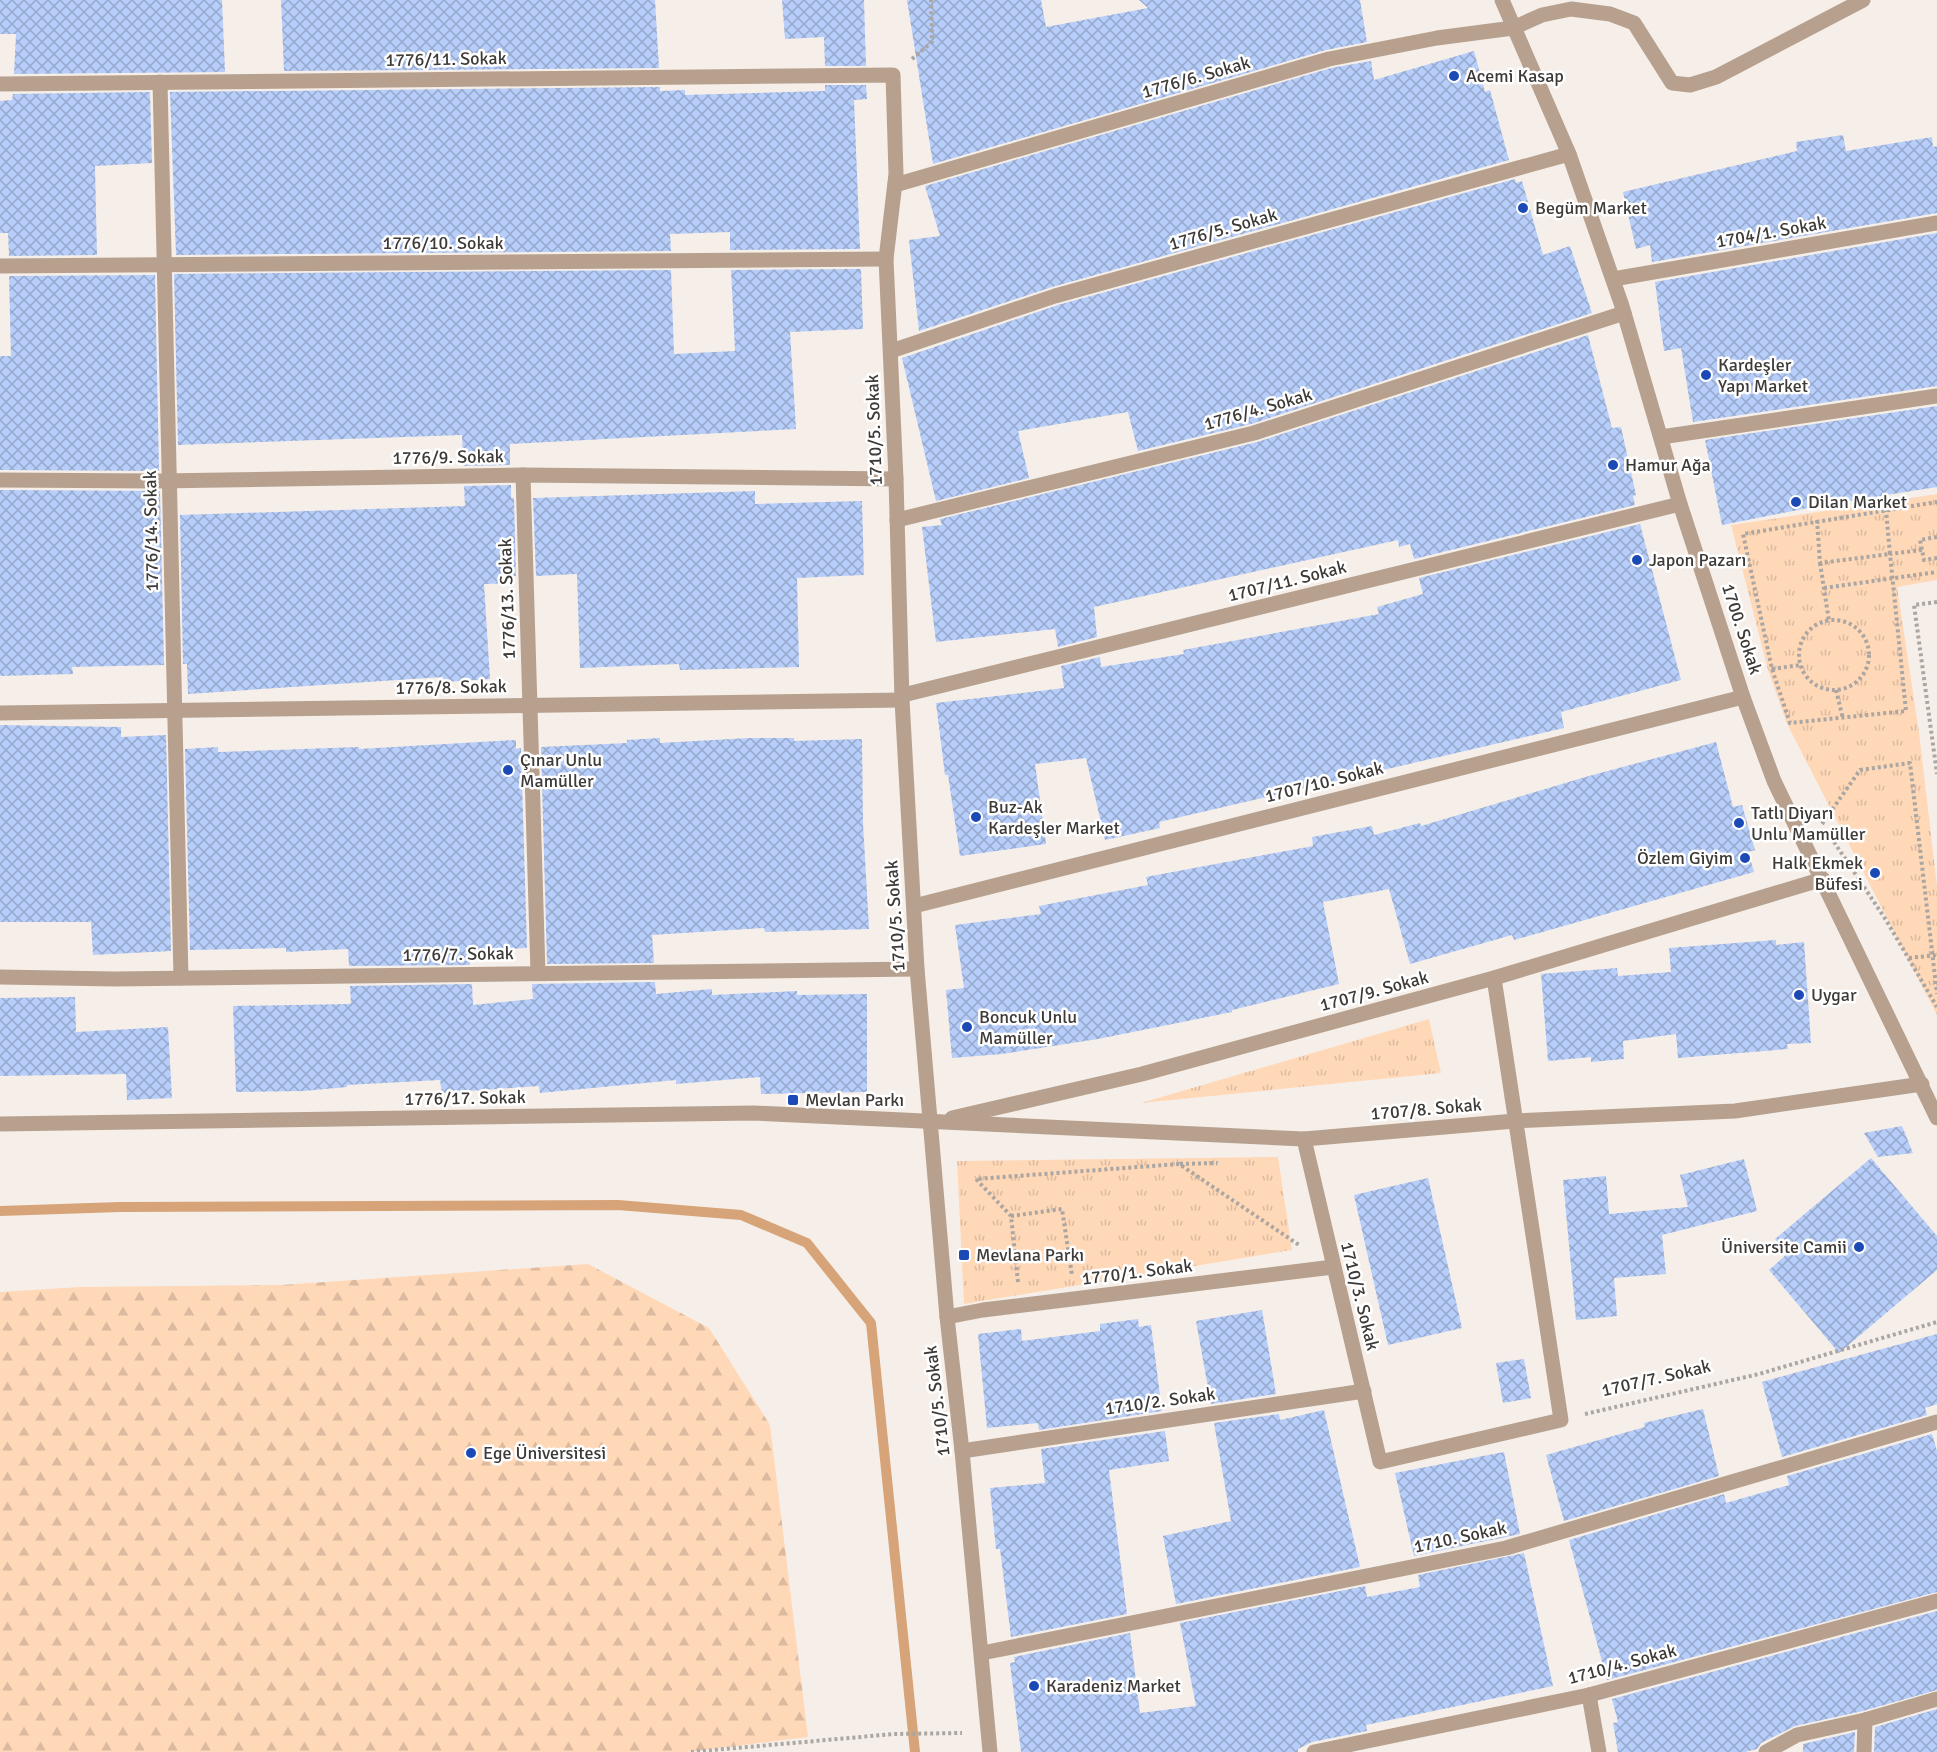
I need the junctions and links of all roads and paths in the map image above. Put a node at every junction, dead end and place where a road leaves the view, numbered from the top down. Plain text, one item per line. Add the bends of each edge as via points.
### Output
1 (931, 0) edge
2 (1502, 0) edge
3 (1863, 0) edge
4 (1513, 28) junction
5 (893, 75) junction
6 (160, 82) junction
7 (0, 84) edge
8 (1569, 154) junction
9 (895, 185) junction
10 (1937, 223) edge
11 (886, 259) junction
12 (164, 264) junction
13 (0, 266) edge
14 (1613, 279) junction
15 (1624, 313) junction
16 (891, 351) junction
17 (1937, 396) edge
18 (1661, 437) junction
19 (523, 475) junction
20 (896, 479) junction
21 (0, 480) edge
22 (169, 481) junction
23 (1937, 502) edge
24 (1680, 504) junction
25 (1886, 510) junction
26 (897, 520) junction
27 (1817, 520) junction
28 (1937, 537) edge
29 (1922, 550) junction
30 (1890, 554) junction
31 (1937, 558) edge
32 (1820, 563) junction
33 (1937, 572) edge
34 (1892, 580) junction
35 (1824, 588) junction
36 (1937, 602) edge
37 (1829, 621) junction
38 (1800, 666) junction
39 (1772, 669) junction
40 (1836, 690) junction
41 (1743, 697) junction
42 (902, 698) junction
43 (530, 705) junction
44 (175, 710) junction
45 (0, 713) edge
46 (1843, 719) junction
47 (1937, 774) edge
48 (1823, 879) junction
49 (914, 906) junction
50 (1936, 955) edge
51 (1909, 958) junction
52 (918, 969) junction
53 (538, 973) junction
54 (0, 977) edge
55 (181, 978) junction
56 (1494, 978) junction
57 (1937, 994) edge
58 (1937, 1007) edge
59 (1922, 1084) junction
60 (1937, 1118) edge
61 (1515, 1121) junction
62 (931, 1122) junction
63 (0, 1124) edge
64 (1304, 1139) junction
65 (1011, 1216) junction
66 (1333, 1267) junction
67 (1061, 1278) dead end
68 (1029, 1283) dead end
69 (946, 1317) junction
70 (1937, 1322) edge
71 (1364, 1391) junction
72 (1561, 1420) junction
73 (1937, 1422) edge
74 (962, 1450) junction
75 (1937, 1601) edge
76 (982, 1653) junction
77 (1589, 1695) junction
78 (1937, 1699) edge
79 (1865, 1720) junction
80 (958, 1733) dead end
81 (691, 1752) edge
82 (990, 1752) edge
83 (1314, 1752) edge
84 (1599, 1752) edge
85 (1766, 1752) edge
86 (1864, 1752) edge

1 - 5 path via 932,42
2 - 4 street, 1700. Sokak
3 - 4 street, 1776/6. Sokak via 1716,77 1689,85 1672,83 1634,23 1610,14 1571,9 1542,15
4 - 8 street, 1700. Sokak
4 - 9 street, 1776/6. Sokak via 1329,59
5 - 6 street, 1776/11. Sokak
5 - 9 street, 1710/5. Sokak
6 - 7 street, 1776/11. Sokak
6 - 12 street, 1776/14. Sokak
8 - 14 street, 1700. Sokak
8 - 16 street, 1776/5. Sokak via 1055,296
9 - 11 street, 1710/5. Sokak
10 - 14 street, 1704/1. Sokak
11 - 12 street, 1776/10. Sokak
11 - 16 street, 1710/5. Sokak
12 - 13 street, 1776/10. Sokak
12 - 22 street, 1776/14. Sokak
14 - 15 street, 1700. Sokak
15 - 18 street, 1700. Sokak
15 - 26 street, 1776/4. Sokak via 1254,433
16 - 20 street, 1710/5. Sokak
17 - 18 street
18 - 24 street, 1700. Sokak
19 - 20 street, 1776/9. Sokak
19 - 22 street, 1776/9. Sokak
19 - 43 street, 1776/13. Sokak
20 - 26 street, 1710/5. Sokak
21 - 22 street, 1776/9. Sokak
22 - 44 street, 1776/14. Sokak
23 - 25 path
24 - 41 street, 1700. Sokak
24 - 42 street, 1707/11. Sokak
25 - 27 path
25 - 30 path
26 - 42 street, 1710/5. Sokak
27 - 32 path
27 - 39 path via 1743,534
28 - 29 path via 1920,540
29 - 30 path
29 - 31 path via 1923,560
30 - 32 path
30 - 34 path
32 - 35 path
33 - 34 path
34 - 35 path
34 - 46 path via 1906,711
35 - 37 path
36 - 47 path via 1914,605
37 - 38 path via 1819,623 1805,636
37 - 40 path via 1851,624 1866,640 1869,651 1864,673 1857,682
38 - 39 path
38 - 40 path via 1814,684
39 - 46 path via 1790,723
40 - 46 path
41 - 48 street, 1700. Sokak via 1774,781
41 - 49 street, 1707/10. Sokak
42 - 43 street, 1776/8. Sokak
42 - 49 street, 1710/5. Sokak
43 - 44 street, 1776/8. Sokak
43 - 53 street, 1776/13. Sokak
44 - 45 street, 1776/8. Sokak
44 - 55 street, 1776/14. Sokak
48 - 56 street, 1707/9. Sokak
48 - 59 street, 1700. Sokak
49 - 52 street, 1710/5. Sokak
50 - 51 path
50 - 51 path via 1910,763 1860,770 1822,823
50 - 57 path
51 - 58 path
52 - 53 street, 1776/7. Sokak
52 - 62 street, 1710/5. Sokak
53 - 55 street, 1776/7. Sokak
54 - 55 street, 1776/7. Sokak
56 - 61 street
56 - 62 street, 1707/9. Sokak via 1142,1074
59 - 60 street, 1700. Sokak
59 - 61 street, 1707/8. Sokak via 1735,1111
61 - 64 street, 1707/8. Sokak
61 - 72 street
62 - 63 street, 1776/17. Sokak via 753,1113
62 - 64 street, 1707/8. Sokak
62 - 69 street, 1710/5. Sokak
64 - 66 street, 1710/3. Sokak
65 - 66 path via 976,1179 1179,1164
65 - 67 path via 1062,1209 1072,1276
65 - 68 path via 1018,1284
66 - 69 street, 1770/1. Sokak
66 - 71 street, 1710/3. Sokak
69 - 74 street, 1710/5. Sokak
70 - 72 path, 1707/7. Sokak via 1759,1374
71 - 72 street, 1710/3. Sokak via 1380,1462
71 - 74 street, 1710/2. Sokak
73 - 76 street, 1710. Sokak via 1506,1548
74 - 76 street, 1710/5. Sokak
75 - 77 street, 1710/4. Sokak
76 - 82 street, 1710/5. Sokak
77 - 83 street, 1710/4. Sokak
77 - 84 street
78 - 79 street
79 - 85 street via 1797,1735
79 - 86 street
80 - 81 path via 894,1734

